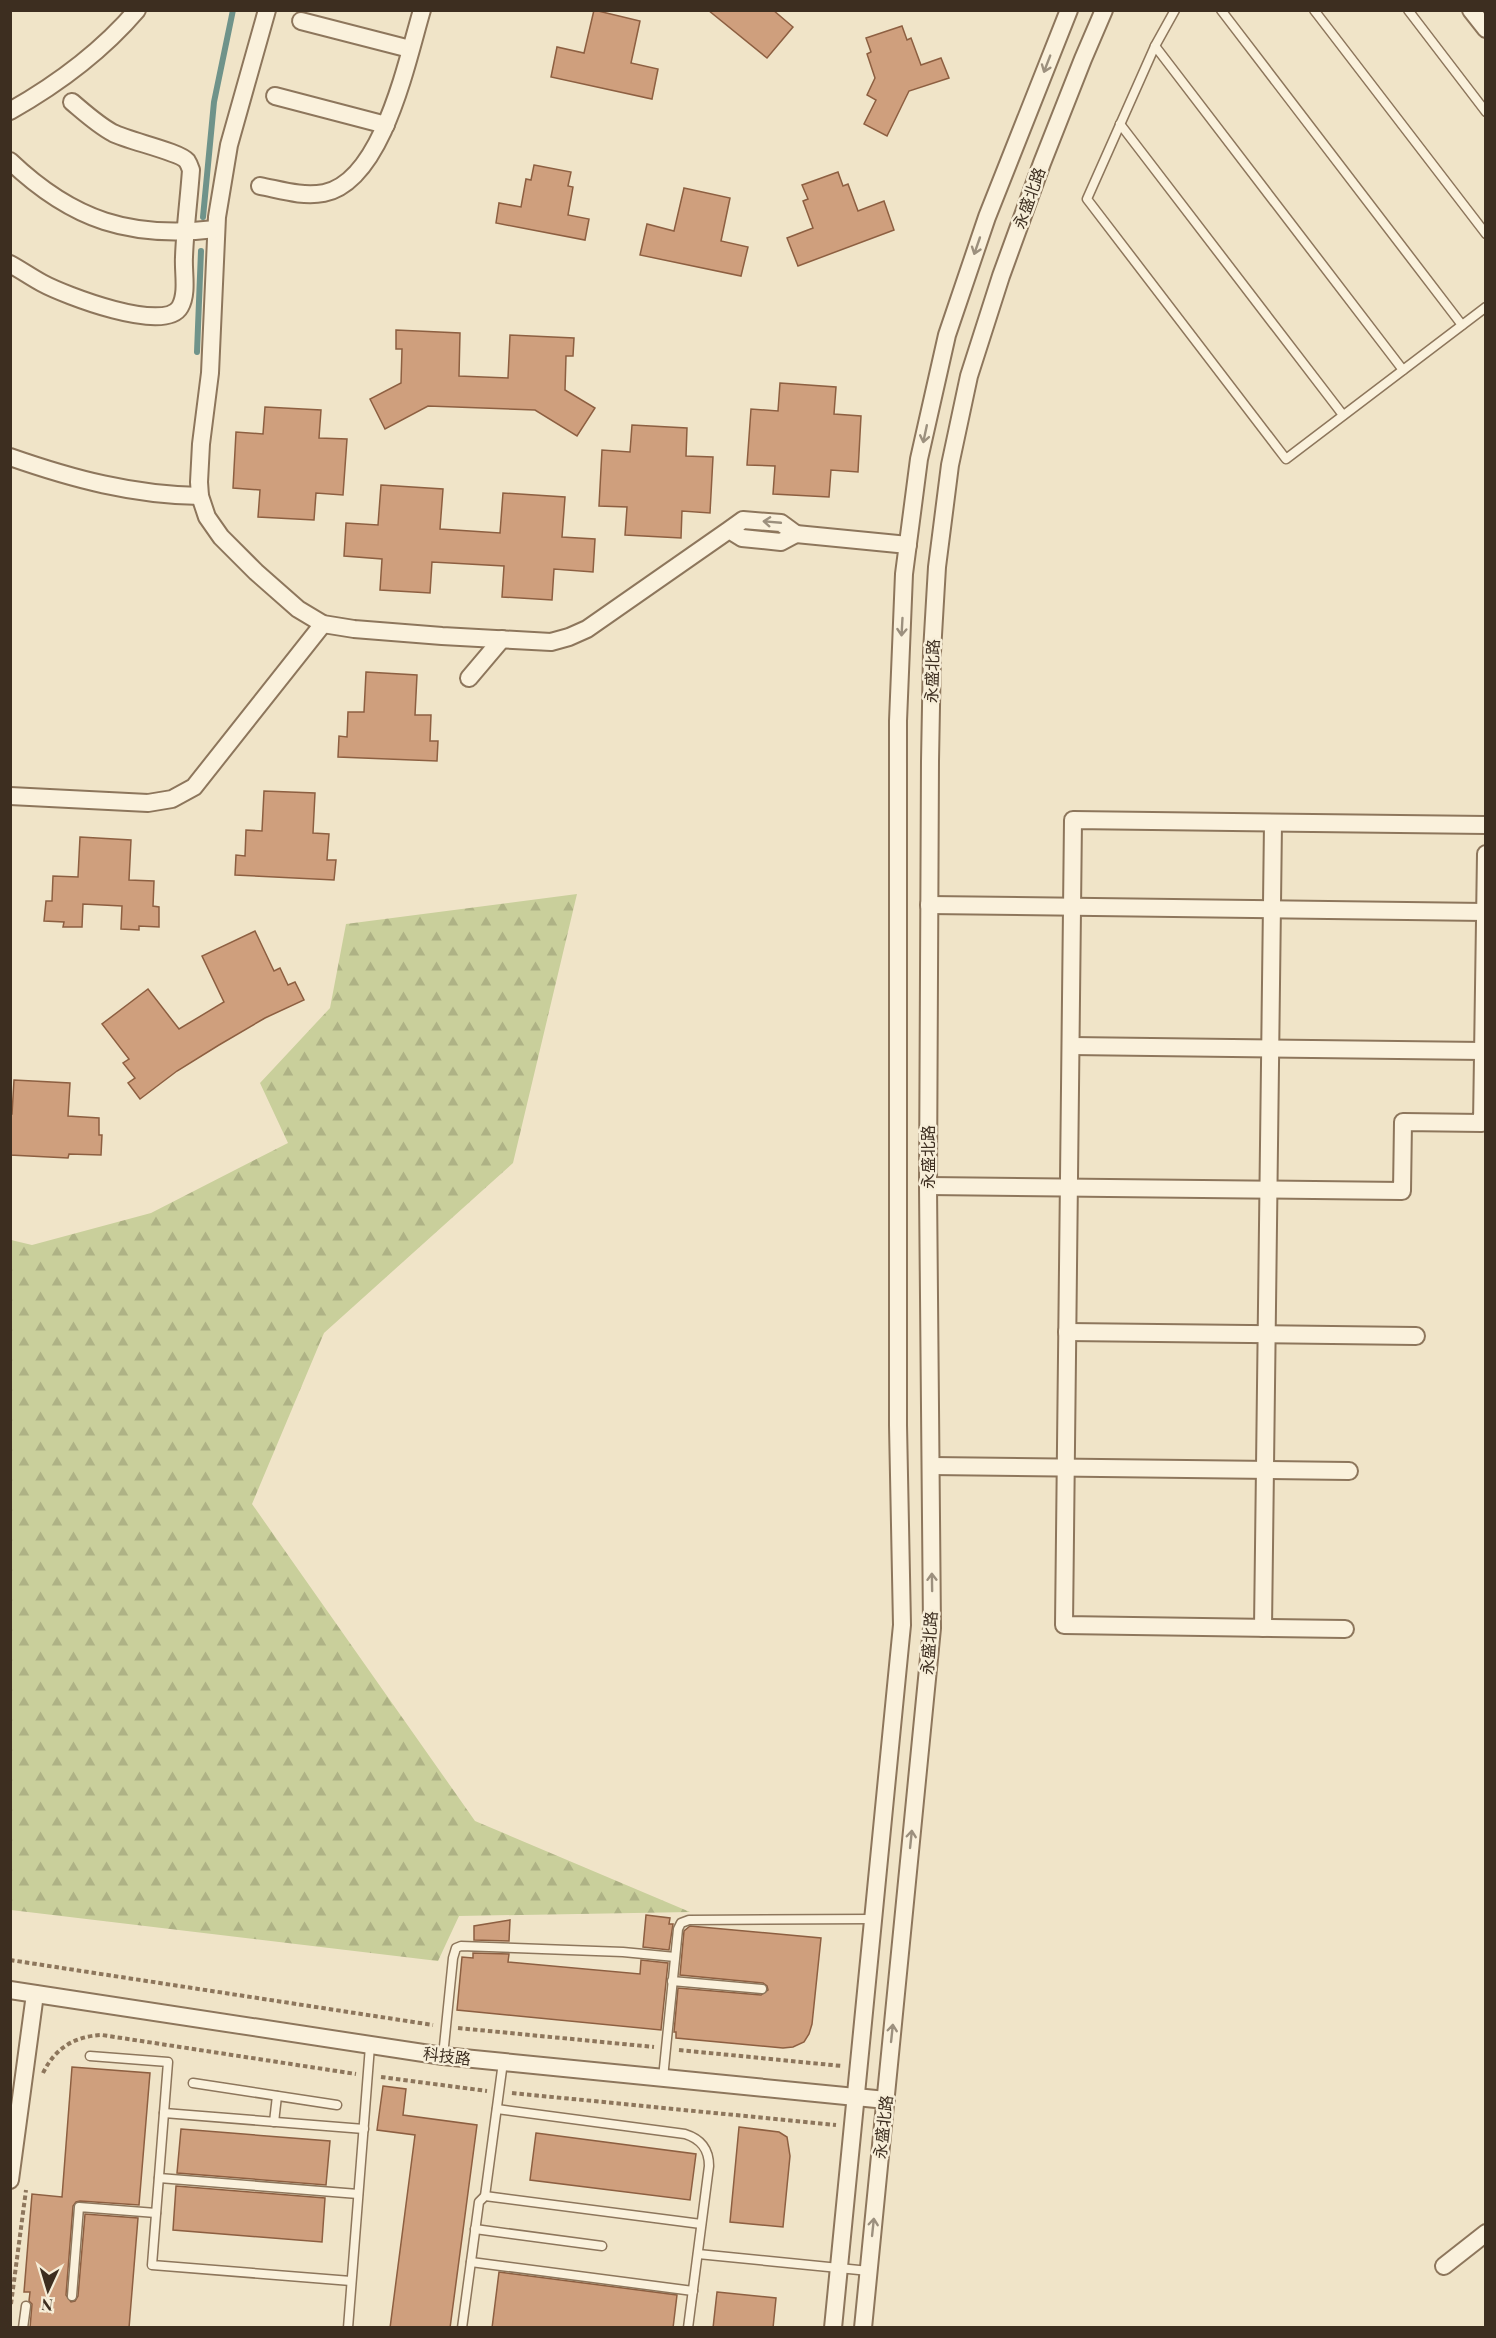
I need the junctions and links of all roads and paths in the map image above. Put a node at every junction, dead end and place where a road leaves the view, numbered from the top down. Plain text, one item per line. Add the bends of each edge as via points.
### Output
1 (137, 10) edge
2 (267, 10) edge
3 (422, 10) edge
4 (1070, 10) edge
5 (1104, 10) edge
6 (1175, 10) edge
7 (1221, 10) edge
8 (1314, 10) edge
9 (1408, 10) edge
10 (1471, 10) edge
11 (301, 21) dead end
12 (1485, 29) edge
13 (1155, 46) junction
14 (410, 49) junction
15 (275, 96) dead end
16 (72, 102) dead end
17 (12, 105) edge
18 (1485, 112) edge
19 (1120, 124) junction
20 (386, 125) junction
21 (10, 161) edge
22 (261, 186) dead end
23 (216, 229) junction
24 (185, 232) junction
25 (1485, 234) edge
26 (10, 264) edge
27 (1485, 307) edge
28 (1462, 325) junction
29 (1403, 370) junction
30 (1343, 415) junction
31 (10, 457) edge
32 (200, 496) junction
33 (908, 545) junction
34 (323, 624) junction
35 (501, 639) junction
36 (469, 678) dead end
37 (10, 796) edge
38 (1273, 823) junction
39 (1485, 825) edge
40 (1485, 854) edge
41 (929, 905) junction
42 (1072, 907) junction
43 (1272, 909) junction
44 (1485, 912) edge
45 (1071, 1046) junction
46 (1270, 1048) junction
47 (1483, 1051) junction
48 (928, 1186) junction
49 (1069, 1187) junction
50 (1268, 1190) junction
51 (1067, 1332) junction
52 (1267, 1334) junction
53 (1416, 1336) dead end
54 (930, 1466) junction
55 (1066, 1468) junction
56 (1265, 1470) junction
57 (1349, 1471) dead end
58 (1263, 1628) junction
59 (1345, 1629) dead end
60 (873, 1918) junction
61 (675, 1957) junction
62 (10, 1960) edge
63 (672, 1981) junction
64 (762, 1989) dead end
65 (10, 1990) edge
66 (35, 1994) junction
67 (446, 2026) junction
68 (370, 2046) junction
69 (666, 2048) junction
70 (90, 2056) dead end
71 (443, 2056) junction
72 (503, 2062) junction
73 (843, 2066) dead end
74 (663, 2078) junction
75 (193, 2083) dead end
76 (277, 2096) junction
77 (856, 2097) junction
78 (886, 2100) junction
79 (337, 2105) dead end
80 (497, 2109) junction
81 (164, 2113) junction
82 (274, 2122) junction
83 (364, 2129) junction
84 (159, 2178) junction
85 (10, 2180) edge
86 (358, 2194) junction
87 (485, 2196) junction
88 (156, 2214) junction
89 (702, 2224) junction
90 (475, 2229) junction
91 (1485, 2233) edge
92 (602, 2246) dead end
93 (698, 2254) junction
94 (471, 2262) junction
95 (1444, 2266) dead end
96 (839, 2268) junction
97 (869, 2271) junction
98 (351, 2282) junction
99 (693, 2291) junction
100 (72, 2296) dead end
101 (26, 2306) dead end
102 (23, 2328) edge
103 (348, 2328) edge
104 (462, 2328) edge
105 (688, 2328) edge
106 (833, 2328) edge
107 (863, 2328) edge

1 - 17 street via 71,71
2 - 23 street via 229,144
3 - 14 street
4 -> 33 street, 永盛北路 via 987,217 947,335 919,459
5 - 41 street, 永盛北路 via 1001,276 969,376 951,465 937,567 932,652
6 - 13 lane
7 - 28 lane
8 - 25 lane
9 - 18 lane
10 - 12 street
11 - 14 street
13 - 19 lane
13 - 29 lane
14 - 20 street
15 - 20 street
16 - 24 street via 112,132 187,160 191,170
19 - 30 lane
19 - 30 lane via 1087,199 1286,459
20 - 22 street via 364,164 345,183 326,192 303,195
21 - 24 street via 51,195 89,216 152,232
23 - 24 street
23 - 32 street
24 - 26 street via 184,297 180,309 159,318 78,298 43,284
27 - 28 lane
28 - 29 lane
29 - 30 lane
31 - 32 street via 98,484 168,496
32 - 34 street via 207,517 221,537 298,609
33 - 35 street via 796,534 781,542 742,538 729,530 569,637 551,642
33 -> 60 street, 永盛北路 via 898,721 898,1425 902,1624
34 - 35 street
34 - 37 street via 194,787 172,799 148,802
35 - 36 street
38 - 39 street
38 - 42 street via 1073,820
38 - 43 street
40 - 44 street
41 - 42 street
41 - 48 street, 永盛北路
42 - 43 street
42 - 45 street
43 - 44 street
43 - 46 street
44 - 47 street
45 - 46 street
45 - 49 street
46 - 47 street
46 - 50 street
47 - 50 street via 1482,1123 1403,1122 1402,1191
48 - 49 street
48 - 54 street, 永盛北路
49 - 50 street
49 - 51 street
50 - 52 street
51 - 52 street
51 - 55 street
52 - 53 street
52 - 56 street
54 - 55 street
78 -> 54 street, 永盛北路 via 932,1628
55 - 56 street
55 - 58 street via 1064,1625
56 - 57 street
56 - 58 street
58 - 59 street
60 - 61 lane via 685,1921 678,1926
60 - 77 street, 永盛北路
61 - 63 lane
61 - 67 lane via 461,1946 456,1948 453,1958
62 - 67 path
63 - 64 lane
63 - 69 lane
65 - 66 street, 科技路
66 - 68 street, 科技路
66 - 85 street
67 - 69 path
67 - 71 lane
68 - 71 street, 科技路
68 - 83 lane
69 - 73 path
69 - 74 lane
70 - 81 lane via 168,2062
71 - 72 street, 科技路
72 - 74 street, 科技路
72 - 80 lane
74 - 77 street, 科技路
75 - 76 lane
76 - 79 lane
76 - 82 lane
77 - 78 street, 科技路
77 - 96 street, 永盛北路
97 -> 78 street, 永盛北路
80 - 87 lane
80 - 89 lane via 693,2137 709,2157
81 - 82 lane
81 - 84 lane
82 - 83 lane
83 - 86 lane
84 - 86 lane
84 - 88 lane
86 - 98 lane
87 - 89 lane
87 - 90 lane via 478,2202
88 - 98 lane via 152,2265
88 - 100 lane via 79,2207
89 - 93 lane
90 - 92 lane
90 - 94 lane
91 - 95 street
93 - 96 lane
93 - 99 lane
94 - 99 lane
94 - 104 lane
96 - 97 lane
96 - 106 street, 永盛北路
97 - 107 street, 永盛北路
98 - 103 lane
99 - 105 lane
101 - 102 lane

